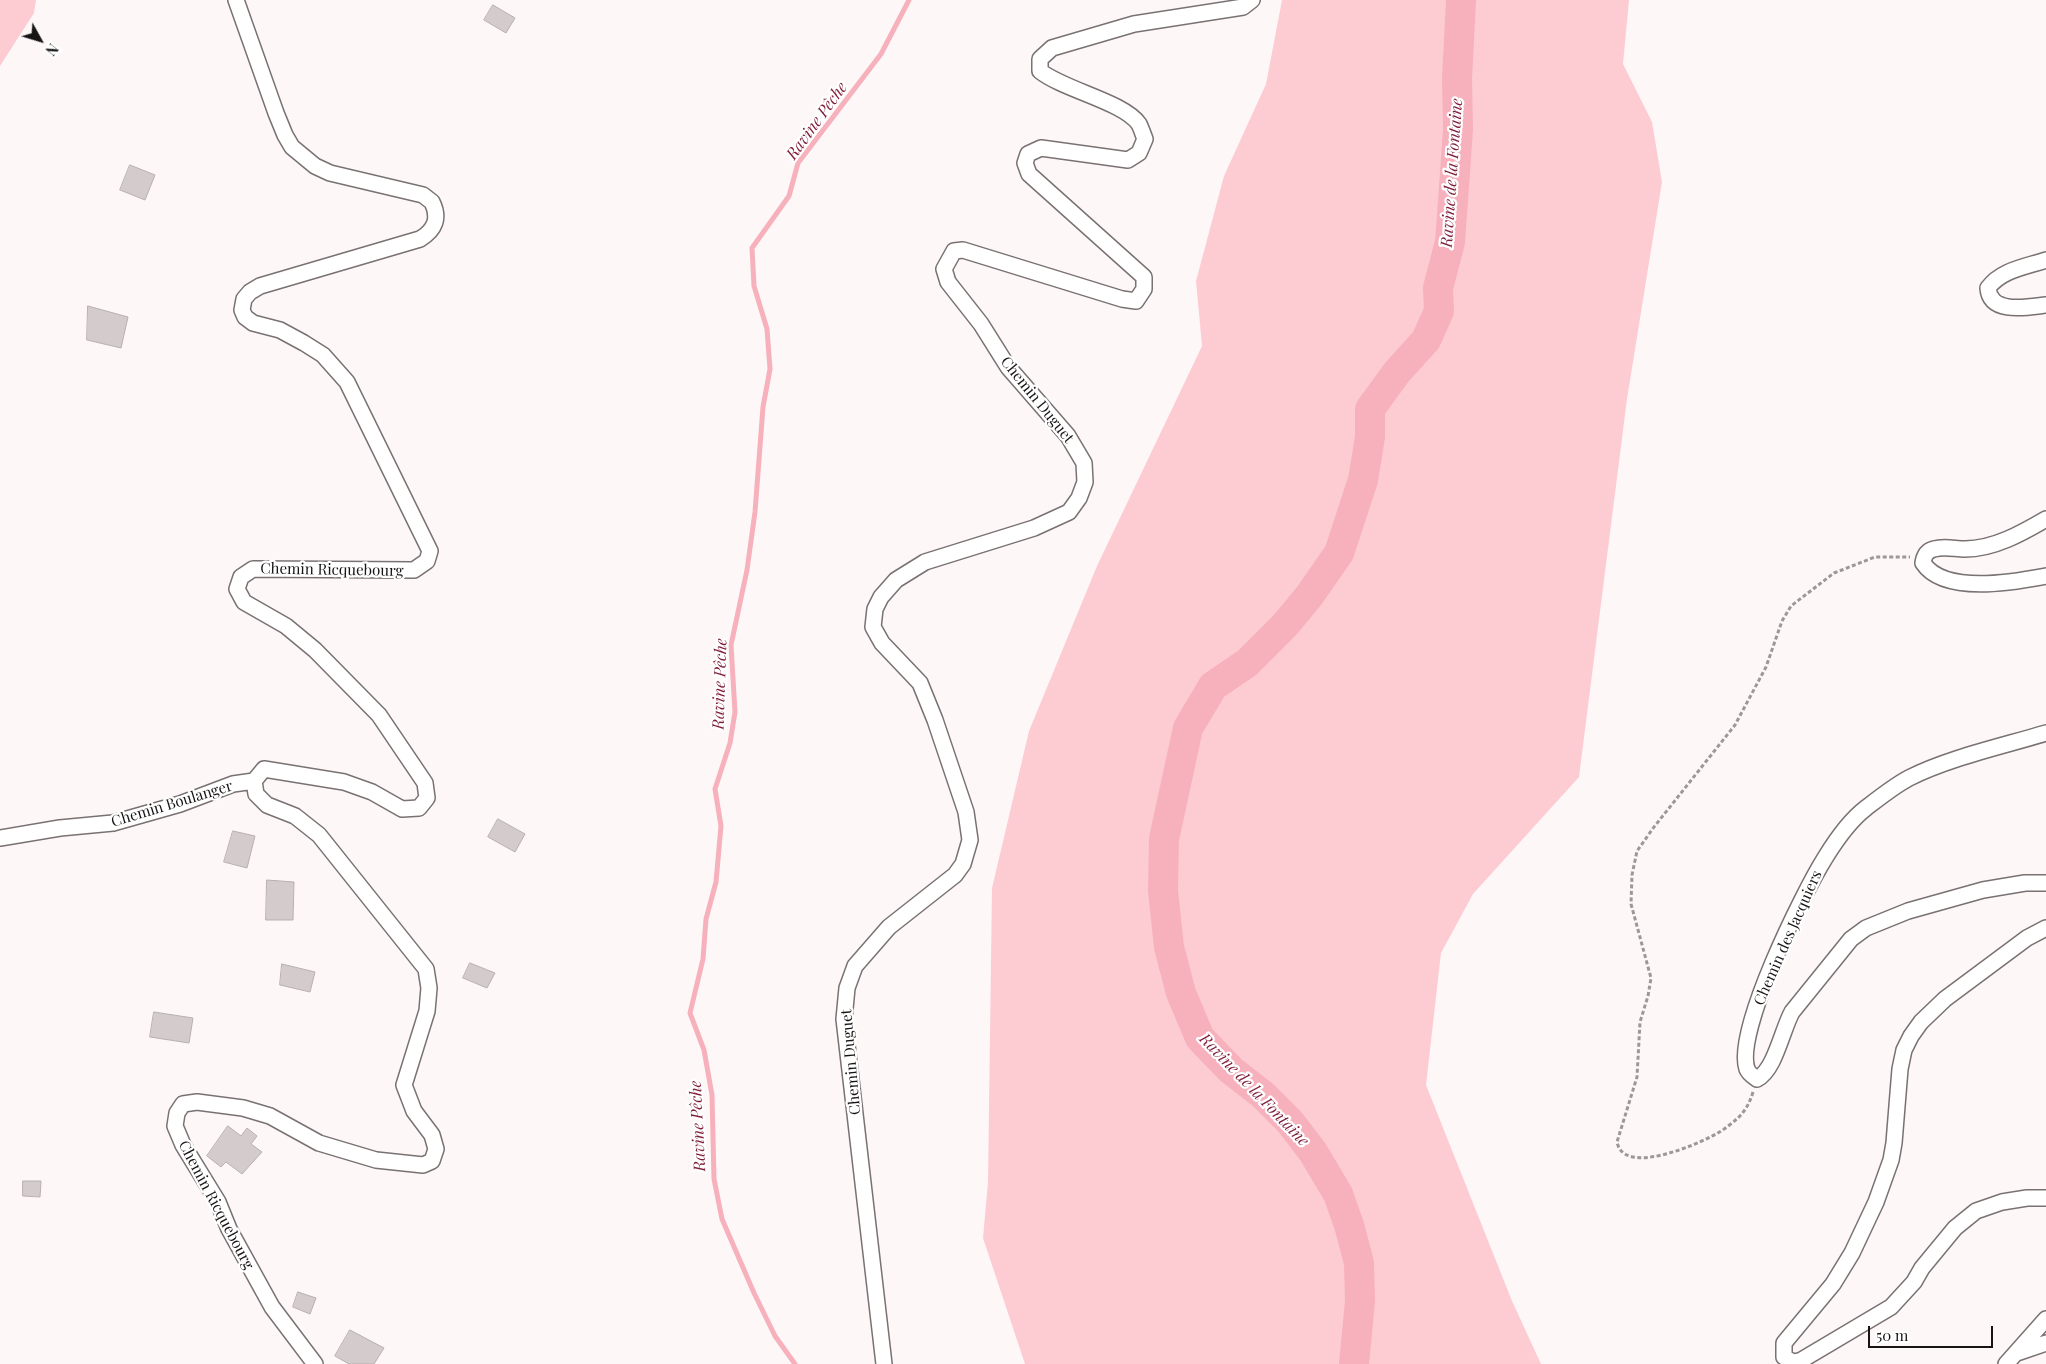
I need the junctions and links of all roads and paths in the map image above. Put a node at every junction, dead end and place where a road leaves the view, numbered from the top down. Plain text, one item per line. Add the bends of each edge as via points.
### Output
1 (236, 0) edge
2 (1252, 0) edge
3 (2046, 260) edge
4 (2046, 306) edge
5 (2046, 519) edge
6 (1924, 557) junction
7 (2046, 576) edge
8 (2046, 733) edge
9 (254, 781) junction
10 (0, 838) edge
11 (2046, 883) edge
12 (2046, 928) edge
13 (1758, 1078) junction
14 (2046, 1198) edge
15 (2046, 1319) edge
16 (2046, 1343) edge
17 (2011, 1359) edge
18 (315, 1364) edge
19 (884, 1364) edge

1 - 9 street, Chemin Ricquebourg via 276,113 295,150 330,173 423,196 432,202 437,218 432,230 420,239 260,286 247,294 242,307 249,320 280,330 323,355 347,382 430,551 427,562 414,570 253,569 241,577 237,589 244,602 286,626 315,650 379,715 425,783 426,798 419,808 402,810 372,792 344,782 264,770
2 - 19 street, Chemin Duguet via 1243,6 1134,24 1052,48 1040,59 1040,71 1051,80 1118,108 1138,124 1145,139 1139,153 1128,160 1041,148 1028,154 1025,163 1029,174 1144,277 1144,289 1136,301 1122,300 963,250 954,251 944,269 948,282 1008,367 1068,436 1084,463 1085,482 1069,512 1034,528 925,562 896,580 875,609 873,627 882,643 920,683 966,812 970,840 963,864 955,875 889,927 855,966 846,988 844,1019
3 - 4 street via 2004,273 1994,280 1988,294 2004,306
5 - 6 street via 1998,543 1966,549 1935,548
6 - 7 street via 1923,563 1932,574 1949,580 1992,584
6 - 13 path via 1875,557 1834,573 1792,606 1782,621 1766,667 1735,725 1637,851 1631,904 1651,978 1640,1022 1637,1077 1617,1142 1618,1149 1632,1156 1649,1158 1683,1150 1717,1133 1748,1106
8 - 13 street, Chemin des Jacquiers via 1930,769 1892,789 1849,824 1812,879 1761,991 1747,1036 1745,1057 1747,1070
9 - 10 street, Chemin Boulanger via 233,784 113,824 60,828
9 - 18 street, Chemin Ricquebourg via 256,794 267,805 295,816 336,854 426,969 429,988 427,1011 404,1086 414,1111 432,1135 436,1148 432,1161 423,1165 376,1160 319,1143 270,1116 243,1108 197,1102 183,1104 177,1113 175,1126 183,1145 218,1202 245,1261 272,1308
11 - 13 street via 1983,890 1866,928 1851,939 1792,1012 1768,1070
12 - 14 street via 2027,938 1945,999 1911,1036 1900,1070 1894,1143 1876,1202 1833,1284 1784,1343 1784,1357 1793,1362 1800,1361 1891,1307 1955,1228 1976,1211 2002,1202
15 - 17 street
16 - 17 street

